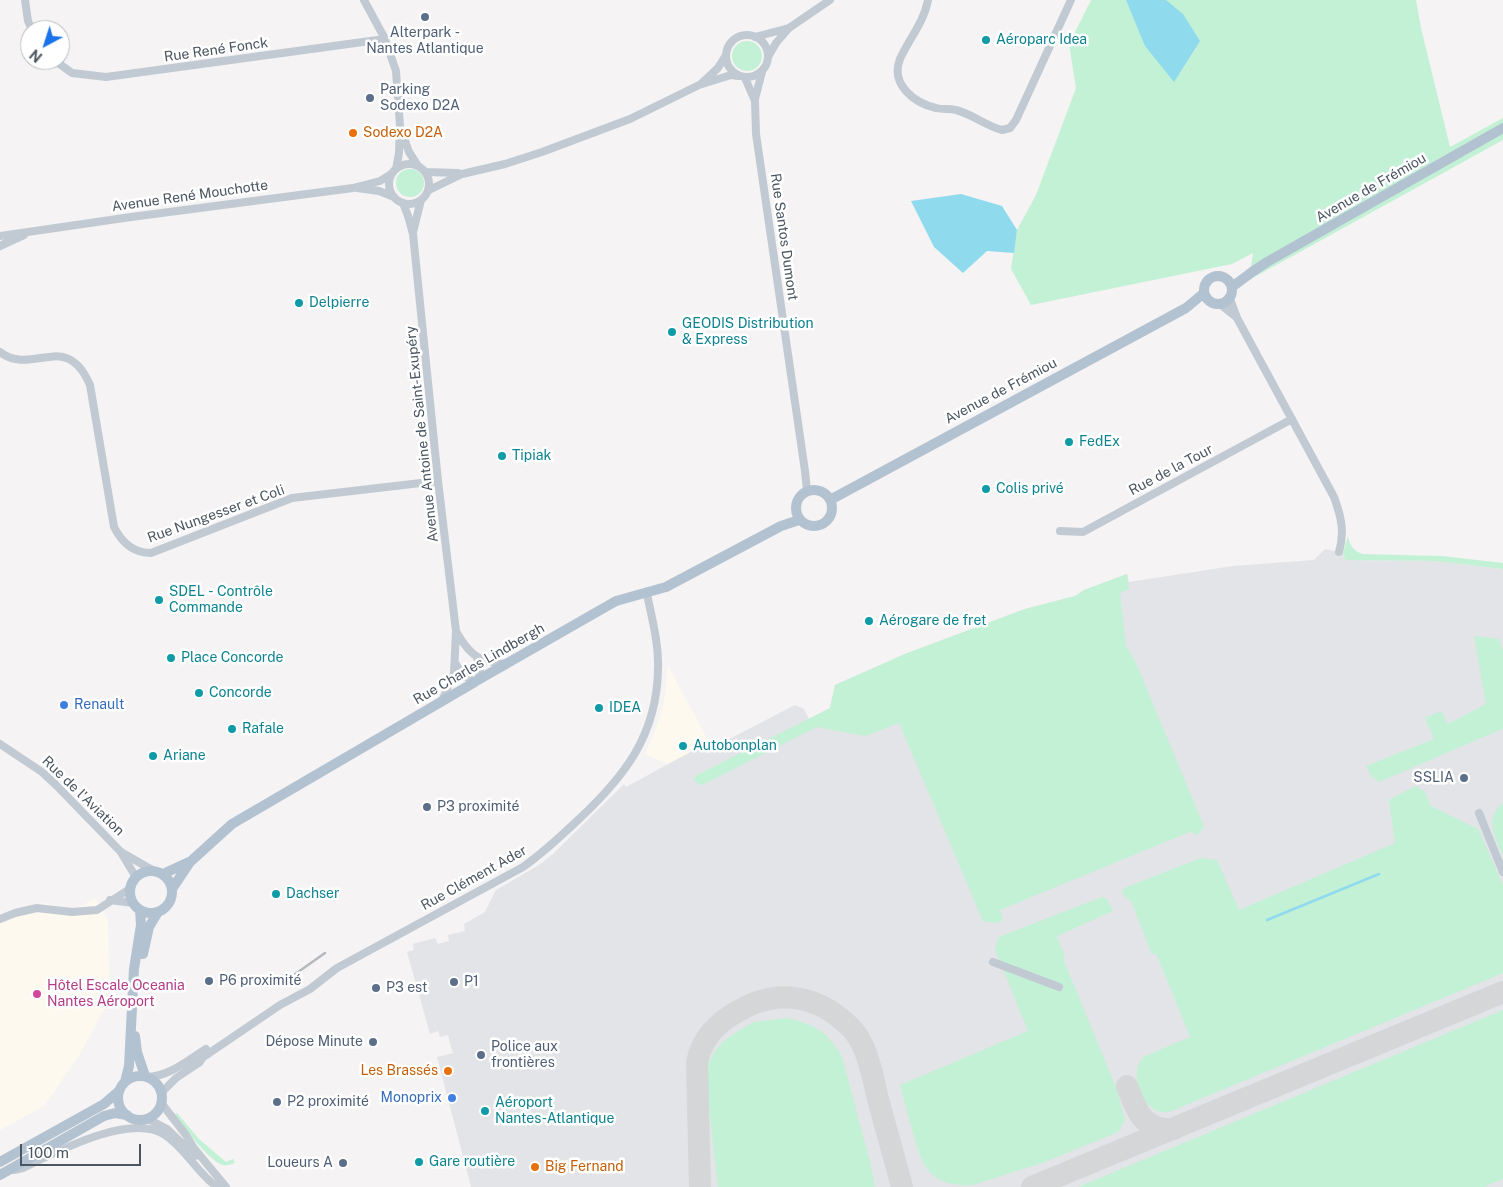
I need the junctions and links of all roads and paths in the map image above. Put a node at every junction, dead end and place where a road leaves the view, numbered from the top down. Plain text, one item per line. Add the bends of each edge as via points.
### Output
1 (25, 0) edge
2 (364, 0) edge
3 (830, 0) edge
4 (928, 0) edge
5 (1071, 0) edge
6 (28, 20) edge
7 (789, 28) junction
8 (755, 38) junction
9 (385, 39) junction
10 (726, 55) junction
11 (768, 57) junction
12 (68, 70) edge
13 (762, 72) junction
14 (742, 77) junction
15 (699, 85) junction
16 (754, 102) junction
17 (400, 126) junction
18 (1503, 128) edge
19 (418, 166) junction
20 (393, 172) junction
21 (426, 172) junction
22 (462, 174) junction
23 (353, 188) junction
24 (428, 190) junction
25 (395, 197) junction
26 (421, 200) junction
27 (402, 202) junction
28 (30, 232) junction
29 (413, 234) junction
30 (0, 236) edge
31 (0, 246) edge
32 (1230, 284) junction
33 (1206, 297) junction
34 (1225, 302) junction
35 (0, 352) edge
36 (1292, 419) junction
37 (438, 481) junction
38 (807, 491) junction
39 (830, 500) junction
40 (799, 520) junction
41 (1060, 531) dead end
42 (1339, 552) dead end
43 (647, 594) junction
44 (456, 631) junction
45 (477, 658) junction
46 (456, 663) junction
47 (507, 664) junction
48 (477, 681) junction
49 (442, 701) junction
50 (0, 744) edge
51 (1478, 813) dead end
52 (121, 852) junction
53 (190, 862) junction
54 (1503, 872) edge
55 (158, 873) junction
56 (133, 883) junction
57 (172, 889) junction
58 (110, 900) junction
59 (136, 907) junction
60 (158, 912) junction
61 (0, 919) edge
62 (993, 962) dead end
63 (337, 968) junction
64 (134, 986) junction
65 (1059, 987) dead end
66 (132, 1010) junction
67 (147, 1076) junction
68 (122, 1086) junction
69 (162, 1092) junction
70 (162, 1104) junction
71 (127, 1115) junction
72 (148, 1119) junction
73 (0, 1162) edge
74 (4, 1173) edge
75 (218, 1187) edge
76 (226, 1187) edge

1 - 6 street
2 - 9 street
3 - 7 street
4 - 5 street via 924,15 900,59 899,79 911,96 936,108 956,110 1002,130 1010,128 1016,120
7 - 8 street
7 - 11 street
8 - 10 street via 738,37 728,46
8 - 11 street via 764,44
9 - 12 street, Rue René Fonck via 106,77
9 - 17 street via 396,71
10 - 14 street via 732,72
10 - 15 street via 718,68
11 - 13 street
13 - 14 street
13 - 16 street
14 - 15 street via 732,75
14 - 16 street, Rue Santos Dumont
15 - 22 street via 630,119 505,164
16 - 38 street, Rue Santos Dumont
17 - 19 street
17 - 20 street via 400,153
18 - 32 main road, Avenue de Frémiou
19 - 20 street via 408,164
19 - 21 street
20 - 23 street, Avenue René Mouchotte via 380,181
20 - 25 street via 390,188
21 - 22 street
21 - 24 street
22 - 24 street
23 - 25 street, Avenue René Mouchotte via 379,191
23 - 28 street, Avenue René Mouchotte
24 - 26 street
25 - 27 street
26 - 27 street via 409,204
26 - 29 street, Avenue Antoine de Saint-Exupéry
27 - 29 street, Avenue Antoine de Saint-Exupéry
28 - 30 street, Avenue René Mouchotte
28 - 31 street, Avenue René Mouchotte
29 - 37 street, Avenue Antoine de Saint-Exupéry
32 - 33 main road via 1220,276 1210,278 1205,283
32 - 34 main road
33 - 34 main road
33 - 39 main road, Avenue de Frémiou
34 - 36 street
35 - 37 street, Rue Nungesser et Coli via 18,360 65,357 80,366 90,385 114,527 122,541 134,550 152,553 292,498
36 - 41 street, Rue de la Tour via 1083,532
36 - 42 street via 1341,516
37 - 44 street, Avenue Antoine de Saint-Exupéry
38 - 39 main road via 823,492
38 - 40 main road via 796,503
39 - 40 main road via 832,512 821,525 809,526
40 - 43 main road, Rue Charles Lindbergh
43 - 47 main road, Rue Charles Lindbergh via 616,602
43 - 63 street, Rue Clément Ader via 658,648 655,699 640,744 617,781 550,847 523,867
44 - 45 street, Avenue Antoine de Saint-Exupéry
44 - 46 street, Avenue Antoine de Saint-Exupéry
45 - 47 street
45 - 48 street via 480,667
46 - 48 street via 463,675
46 - 49 street, Avenue Antoine de Saint-Exupéry
47 - 48 main road, Rue Charles Lindbergh
48 - 49 main road, Rue Charles Lindbergh
49 - 53 main road, Rue Charles Lindbergh via 225,828
50 - 52 street, Rue de l'Aviation via 42,772
51 - 54 street
52 - 55 street, Rue de l'Aviation
52 - 56 street, Rue de l'Aviation via 134,874
53 - 55 main road, Rue Charles Lindbergh
53 - 57 main road, Rue Charles Lindbergh
55 - 56 main road via 143,872
55 - 57 main road via 167,878
56 - 58 street
56 - 59 main road via 130,893
57 - 60 main road via 167,907
58 - 59 street
58 - 61 street via 97,910 87,912 37,908
59 - 60 main road via 149,913
59 - 64 main road via 141,925
60 - 64 main road via 149,927
62 - 65 street
63 - 67 street, Rue Clément Ader via 176,1068
63 - 69 street, Rue Clément Ader via 310,990 202,1058
64 - 66 main road
66 - 67 main road via 138,1052
66 - 68 main road via 129,1066
67 - 68 main road via 134,1076
67 - 69 main road via 159,1085
68 - 71 main road via 118,1096 120,1107
68 - 73 main road via 104,1104
69 - 70 main road
70 - 72 main road
70 - 76 street
71 - 72 main road
71 - 74 main road via 115,1113 104,1116
72 - 75 street via 176,1136
74 - 75 street via 23,1168 92,1137 140,1128 164,1134 209,1182

